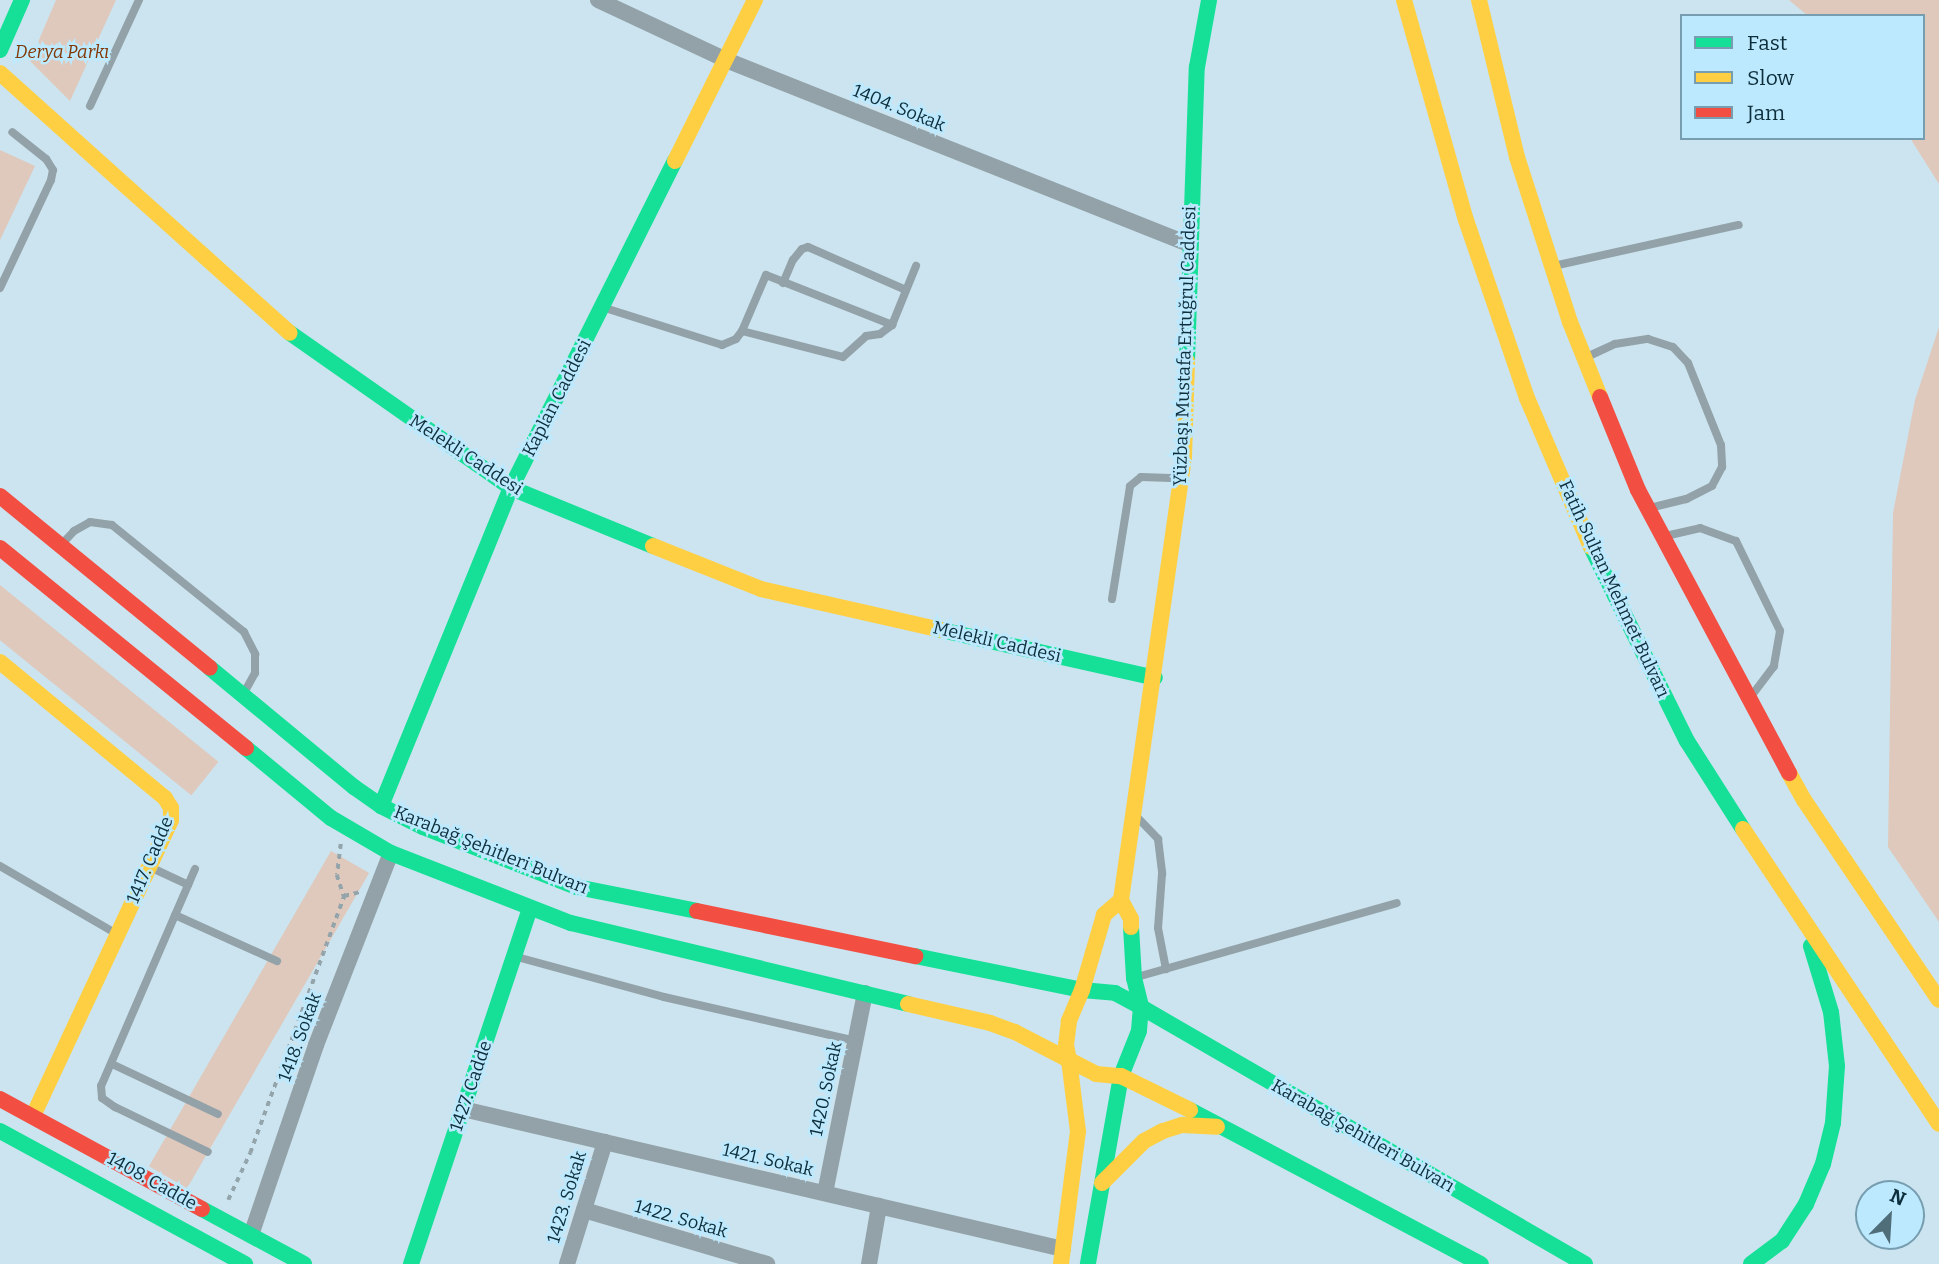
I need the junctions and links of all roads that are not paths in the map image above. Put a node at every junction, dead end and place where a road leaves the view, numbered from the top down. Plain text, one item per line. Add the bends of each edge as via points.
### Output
1 (23, 0) edge
2 (139, 0) edge
3 (598, 0) edge
4 (755, 0) edge
5 (1209, 0) edge
6 (1404, 0) edge
7 (1479, 0) edge
8 (1389, 11) dead end
9 (1414, 43) junction
10 (0, 50) edge
11 (726, 60) junction
12 (0, 73) edge
13 (90, 106) dead end
14 (12, 132) dead end
15 (1739, 225) dead end
16 (1189, 244) junction
17 (916, 266) dead end
18 (1552, 266) junction
19 (3, 275) edge
20 (783, 283) junction
21 (0, 288) edge
22 (906, 290) junction
23 (602, 307) junction
24 (892, 325) junction
25 (742, 331) junction
26 (1584, 358) junction
27 (1181, 478) junction
28 (511, 488) junction
29 (0, 496) edge
30 (1648, 508) junction
31 (1663, 537) junction
32 (60, 546) junction
33 (0, 548) edge
34 (1112, 599) dead end
35 (0, 662) edge
36 (1155, 678) junction
37 (243, 696) junction
38 (1750, 698) junction
39 (381, 806) junction
40 (1134, 814) junction
41 (391, 853) junction
42 (0, 866) edge
43 (149, 867) junction
44 (195, 869) dead end
45 (188, 885) junction
46 (1121, 900) junction
47 (1397, 904) dead end
48 (530, 909) junction
49 (176, 915) junction
50 (1805, 926) junction
51 (117, 935) junction
52 (514, 957) junction
53 (277, 961) dead end
54 (1166, 969) junction
55 (1134, 978) junction
56 (1082, 990) junction
57 (866, 993) junction
58 (1939, 1000) edge
59 (1141, 1007) junction
60 (856, 1041) junction
61 (1069, 1060) junction
62 (111, 1064) junction
63 (1121, 1076) junction
64 (0, 1098) edge
65 (463, 1109) junction
66 (218, 1114) dead end
67 (33, 1116) junction
68 (1939, 1124) edge
69 (1229, 1129) junction
70 (0, 1131) edge
71 (605, 1142) junction
72 (208, 1152) dead end
73 (1102, 1184) junction
74 (825, 1194) junction
75 (878, 1206) junction
76 (584, 1210) junction
77 (251, 1235) junction
78 (1062, 1257) edge
79 (226, 1260) edge
80 (244, 1264) edge
81 (304, 1264) edge
82 (411, 1264) edge
83 (567, 1264) edge
84 (767, 1264) edge
85 (869, 1264) edge
86 (1087, 1264) edge
87 (1482, 1264) edge
88 (1585, 1264) edge
89 (1751, 1264) edge

1 - 10 main road
2 - 13 lane
3 - 11 street, 1404. Sokak
4 - 11 main road, Kaplan Caddesi
5 - 16 main road, Yüzbaşı Mustafa Ertuğrul Caddesi via 1198,67
6 - 9 main road, Fatih Sultan Mehmet Bulvarı
7 - 18 main road via 1517,158
8 - 9 main road
9 - 50 main road, Fatih Sultan Mehmet Bulvarı via 1466,220 1523,385 1594,553 1688,741
11 - 16 street, 1404. Sokak
11 - 23 main road, Kaplan Caddesi
12 - 28 main road, Melekli Caddesi via 295,338
14 - 19 lane via 53,170
15 - 18 lane
16 - 27 main road, Yüzbaşı Mustafa Ertuğrul Caddesi
17 - 22 lane
18 - 26 main road
19 - 21 lane
20 - 22 lane via 793,260 808,247
20 - 24 lane
20 - 25 lane via 766,275
22 - 24 lane
23 - 25 lane via 707,343 722,345
23 - 28 main road, Kaplan Caddesi
24 - 25 lane via 880,334 866,336 843,357
26 - 30 main road
26 - 30 lane via 1615,344 1648,339 1673,347 1688,362 1721,444 1722,467 1712,486 1686,499
27 - 34 lane via 1141,477 1130,486
27 - 36 main road, Yüzbaşı Mustafa Ertuğrul Caddesi
28 - 36 main road, Melekli Caddesi via 761,589
28 - 39 main road, Kaplan Caddesi
29 - 32 main road, Karabağ Şehitleri Bulvarı
30 - 31 main road
31 - 38 main road
31 - 38 lane via 1699,528 1736,541 1780,631 1774,666
32 - 37 main road, Karabağ Şehitleri Bulvarı
32 - 37 lane via 90,522 112,525 244,632 255,654 255,673
33 - 41 main road, Karabağ Şehitleri Bulvarı via 349,831
35 - 43 main road, 1417. Cadde via 165,798 171,820
36 - 40 main road, Yüzbaşı Mustafa Ertuğrul Caddesi
37 - 39 main road, Karabağ Şehitleri Bulvarı
38 - 58 main road via 1804,800
39 - 56 main road, Karabağ Şehitleri Bulvarı via 577,887
40 - 46 main road, Yüzbaşı Mustafa Ertuğrul Caddesi
40 - 54 lane via 1158,839 1162,874 1158,929
41 - 48 main road, Karabağ Şehitleri Bulvarı
41 - 77 street, 1418. Sokak via 316,1045
42 - 51 lane
43 - 45 lane
43 - 51 main road, 1417. Cadde
44 - 45 lane
45 - 49 lane
46 - 55 main road, Yüzbaşı Mustafa Ertuğrul Caddesi via 1131,919
46 - 56 main road, Yüzbaşı Mustafa Ertuğrul Caddesi via 1104,915
47 - 54 lane
48 - 52 main road, 1427. Cadde
48 - 57 main road, Karabağ Şehitleri Bulvarı via 571,923
49 - 53 lane
49 - 62 lane
50 - 68 main road, Fatih Sultan Mehmet Bulvarı
50 - 89 main road via 1831,1012 1837,1066 1833,1123 1806,1205 1782,1241
51 - 67 main road, 1417. Cadde
52 - 60 lane
52 - 65 main road, 1427. Cadde
54 - 55 lane
55 - 59 main road, Yüzbaşı Mustafa Ertuğrul Caddesi
56 - 59 main road, Karabağ Şehitleri Bulvarı via 1115,993
56 - 61 main road via 1066,1033
57 - 60 street, 1420. Sokak
57 - 61 main road, Karabağ Şehitleri Bulvarı via 1015,1031
59 - 63 main road via 1132,1053
59 - 88 main road, Karabağ Şehitleri Bulvarı
60 - 74 street, 1420. Sokak
61 - 63 main road, Karabağ Şehitleri Bulvarı via 1097,1074
61 - 78 main road via 1078,1131
62 - 66 lane
62 - 72 lane via 101,1086 102,1098
63 - 69 main road, Karabağ Şehitleri Bulvarı
63 - 73 main road
64 - 67 main road, 1408. Cadde
65 - 71 street, 1421. Sokak
65 - 82 main road, 1427. Cadde
67 - 77 main road, 1408. Cadde
69 - 73 main road via 1182,1125 1163,1131 1144,1141
69 - 87 main road, Karabağ Şehitleri Bulvarı
70 - 79 main road, 1408. Cadde
71 - 74 street, 1421. Sokak
71 - 76 street, 1423. Sokak
73 - 86 main road
74 - 75 street, 1421. Sokak
75 - 78 street, 1421. Sokak
75 - 85 street
76 - 83 street, 1423. Sokak
76 - 84 street, 1422. Sokak
77 - 81 main road, 1408. Cadde
79 - 80 main road, 1408. Cadde

